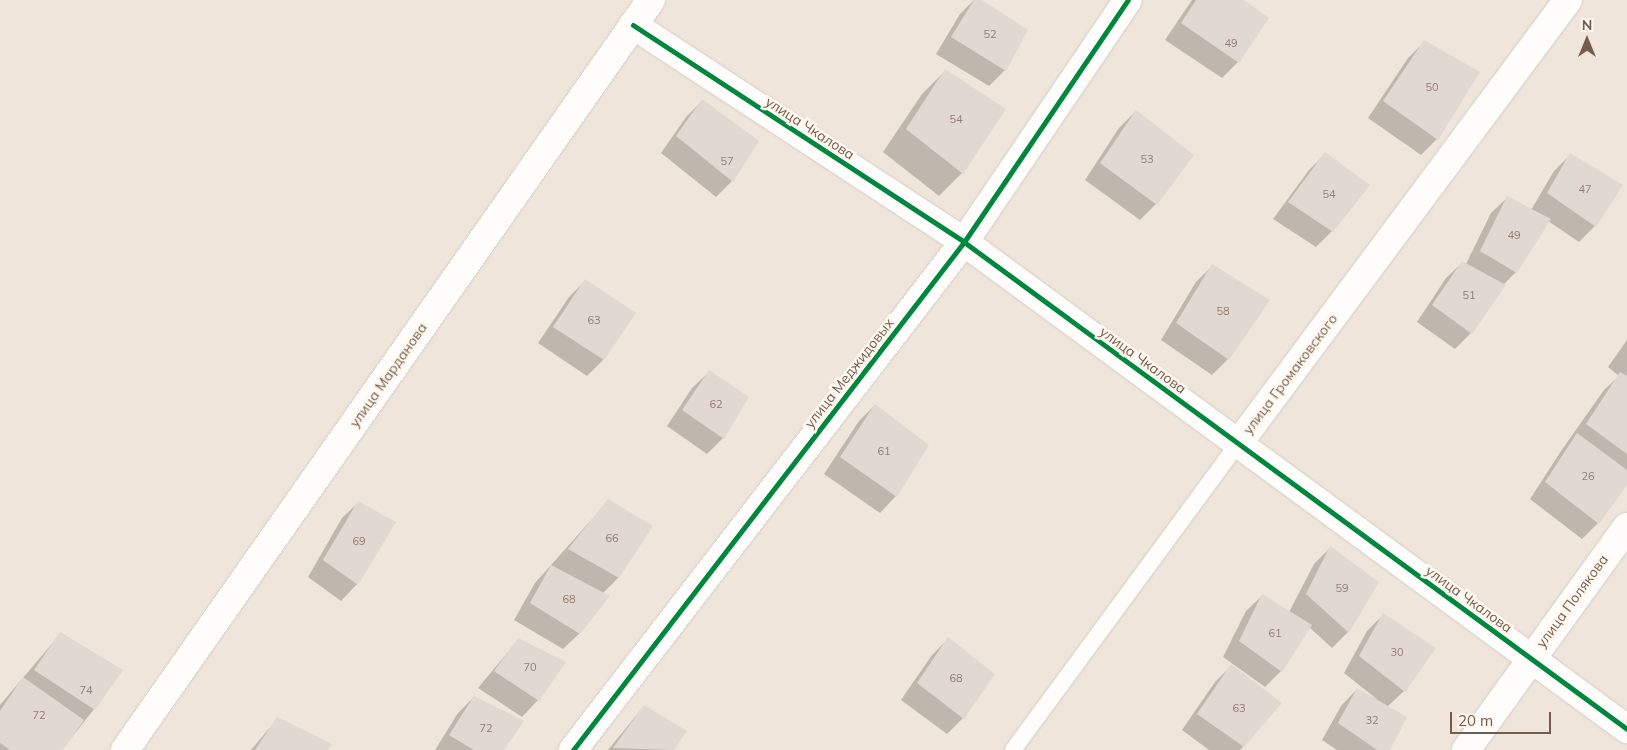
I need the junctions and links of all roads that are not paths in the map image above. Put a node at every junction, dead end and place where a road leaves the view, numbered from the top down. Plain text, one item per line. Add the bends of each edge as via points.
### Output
1 (651, 0) edge
2 (1128, 0) edge
3 (1568, 0) edge
4 (634, 24) junction
5 (964, 242) junction
6 (1238, 444) junction
7 (1627, 527) edge
8 (1531, 659) junction
9 (1627, 729) edge
10 (126, 750) edge
11 (573, 750) edge
12 (1013, 750) edge
13 (1466, 750) edge

1 - 4 street, улица Марданова
2 - 5 street, улица Меджидовых
3 - 6 street, улица Громаковского
4 - 5 street, улица Чкалова
4 - 10 street, улица Марданова
5 - 6 street, улица Чкалова
5 - 11 street, улица Меджидовых
6 - 8 street, улица Чкалова
6 - 12 lane, улица Громаковского
7 - 8 street, улица Полякова
8 - 9 street, улица Чкалова
8 - 13 street, улица Полякова

